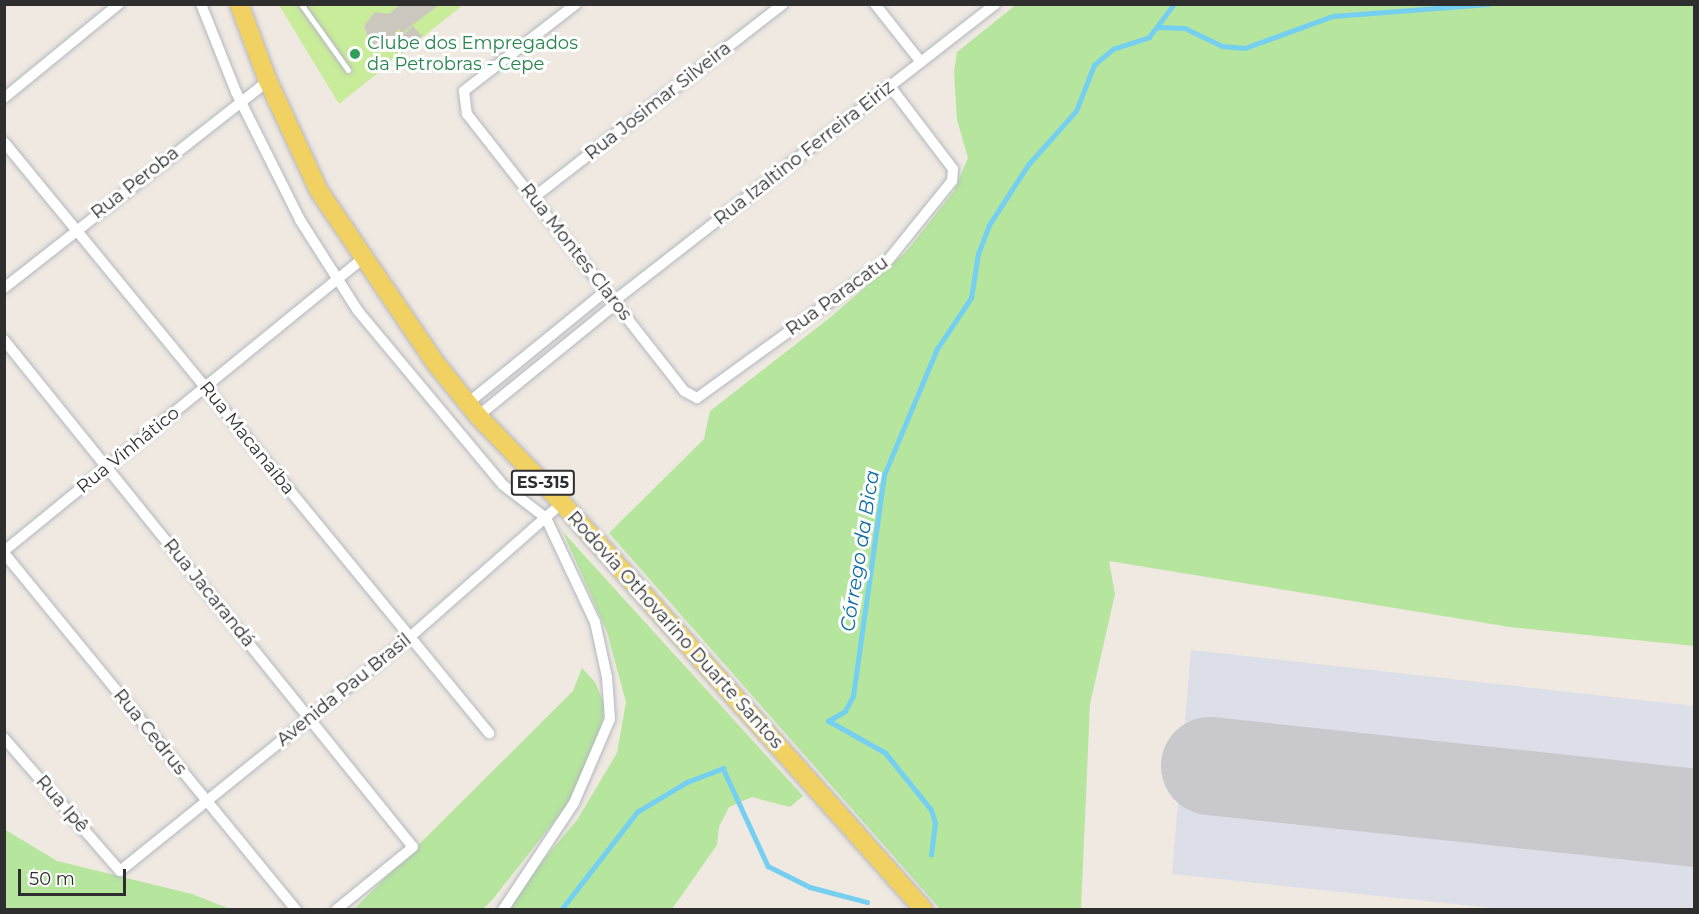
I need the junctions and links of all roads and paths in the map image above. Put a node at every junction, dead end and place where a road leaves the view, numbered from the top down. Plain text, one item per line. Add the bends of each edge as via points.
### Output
1 (119, 4) edge
2 (201, 4) edge
3 (239, 4) edge
4 (301, 4) edge
5 (576, 4) edge
6 (783, 4) edge
7 (875, 4) edge
8 (995, 4) edge
9 (921, 62) junction
10 (348, 70) dead end
11 (268, 81) junction
12 (890, 86) junction
13 (4, 98) edge
14 (241, 102) junction
15 (4, 142) edge
16 (533, 198) junction
17 (75, 229) junction
18 (362, 259) junction
19 (338, 279) junction
20 (4, 288) edge
21 (606, 291) junction
22 (615, 302) junction
23 (4, 340) edge
24 (205, 387) junction
25 (697, 398) joint
26 (473, 410) junction
27 (107, 467) junction
28 (562, 504) junction
29 (546, 518) junction
30 (4, 552) edge
31 (410, 637) junction
32 (310, 718) junction
33 (489, 733) dead end
34 (4, 738) edge
35 (207, 801) junction
36 (120, 871) joint
37 (297, 909) edge
38 (336, 909) edge
39 (503, 909) edge
40 (924, 909) edge

1 - 13 street
2 - 14 street, Rodovia Othovarino Duarte Santos
3 - 11 main road, Rodovia Othovarino Duarte Santos / ES-315
4 - 10 lane
5 - 16 street, Rua Montes Claros via 465,91 463,100 467,114
6 - 16 street, Rua Josimar Silveira
7 - 9 street
8 - 9 street, Rua Izaltino Ferreira Eiriz
9 - 12 street, Rua Izaltino Ferreira Eiriz
11 - 14 street, Rua Peroba
11 - 18 main road, Rodovia Othovarino Duarte Santos / ES-315 via 319,191
12 - 22 street, Rua Izaltino Ferreira Eiriz
12 - 25 street, Rua Paracatu via 953,169 952,181 889,259
14 - 17 street, Rua Peroba
14 - 19 street, Rodovia Othovarino Duarte Santos via 300,220
15 - 17 street, Rua Macanaíba
16 - 21 street, Rua Montes Claros
17 - 20 street, Rua Peroba
17 - 24 street, Rua Macanaíba
18 - 19 street, Rua Vinhático
18 - 26 main road, Rodovia Othovarino Duarte Santos / ES-315
19 - 24 street, Rua Vinhático
19 - 29 street, Rodovia Othovarino Duarte Santos via 358,311 503,485
21 - 22 street, Rua Montes Claros
21 - 26 street
22 - 25 street, Rua Montes Claros via 684,390
22 - 26 street, Rua Izaltino Ferreira Eiriz
23 - 27 street, Rua Jacarandá
24 - 27 street, Rua Vinhático
24 - 31 street, Rua Macanaíba
26 - 28 main road, Rodovia Othovarino Duarte Santos / ES-315
27 - 30 street, Rua Vinhático
27 - 32 street, Rua Jacarandá
28 - 29 street, Avenida Pau Brasil
28 - 40 main road, Rodovia Othovarino Duarte Santos / ES-315
29 - 31 street, Avenida Pau Brasil
29 - 39 street via 595,622 607,677 610,719 574,803
30 - 35 street, Rua Cedrus
31 - 32 street, Avenida Pau Brasil
31 - 33 street, Rua Macanaíba
32 - 35 street, Avenida Pau Brasil
32 - 38 street, Rua Jacarandá via 412,847
34 - 36 street, Rua Ipê
35 - 36 street, Avenida Pau Brasil
35 - 37 street, Rua Cedrus

